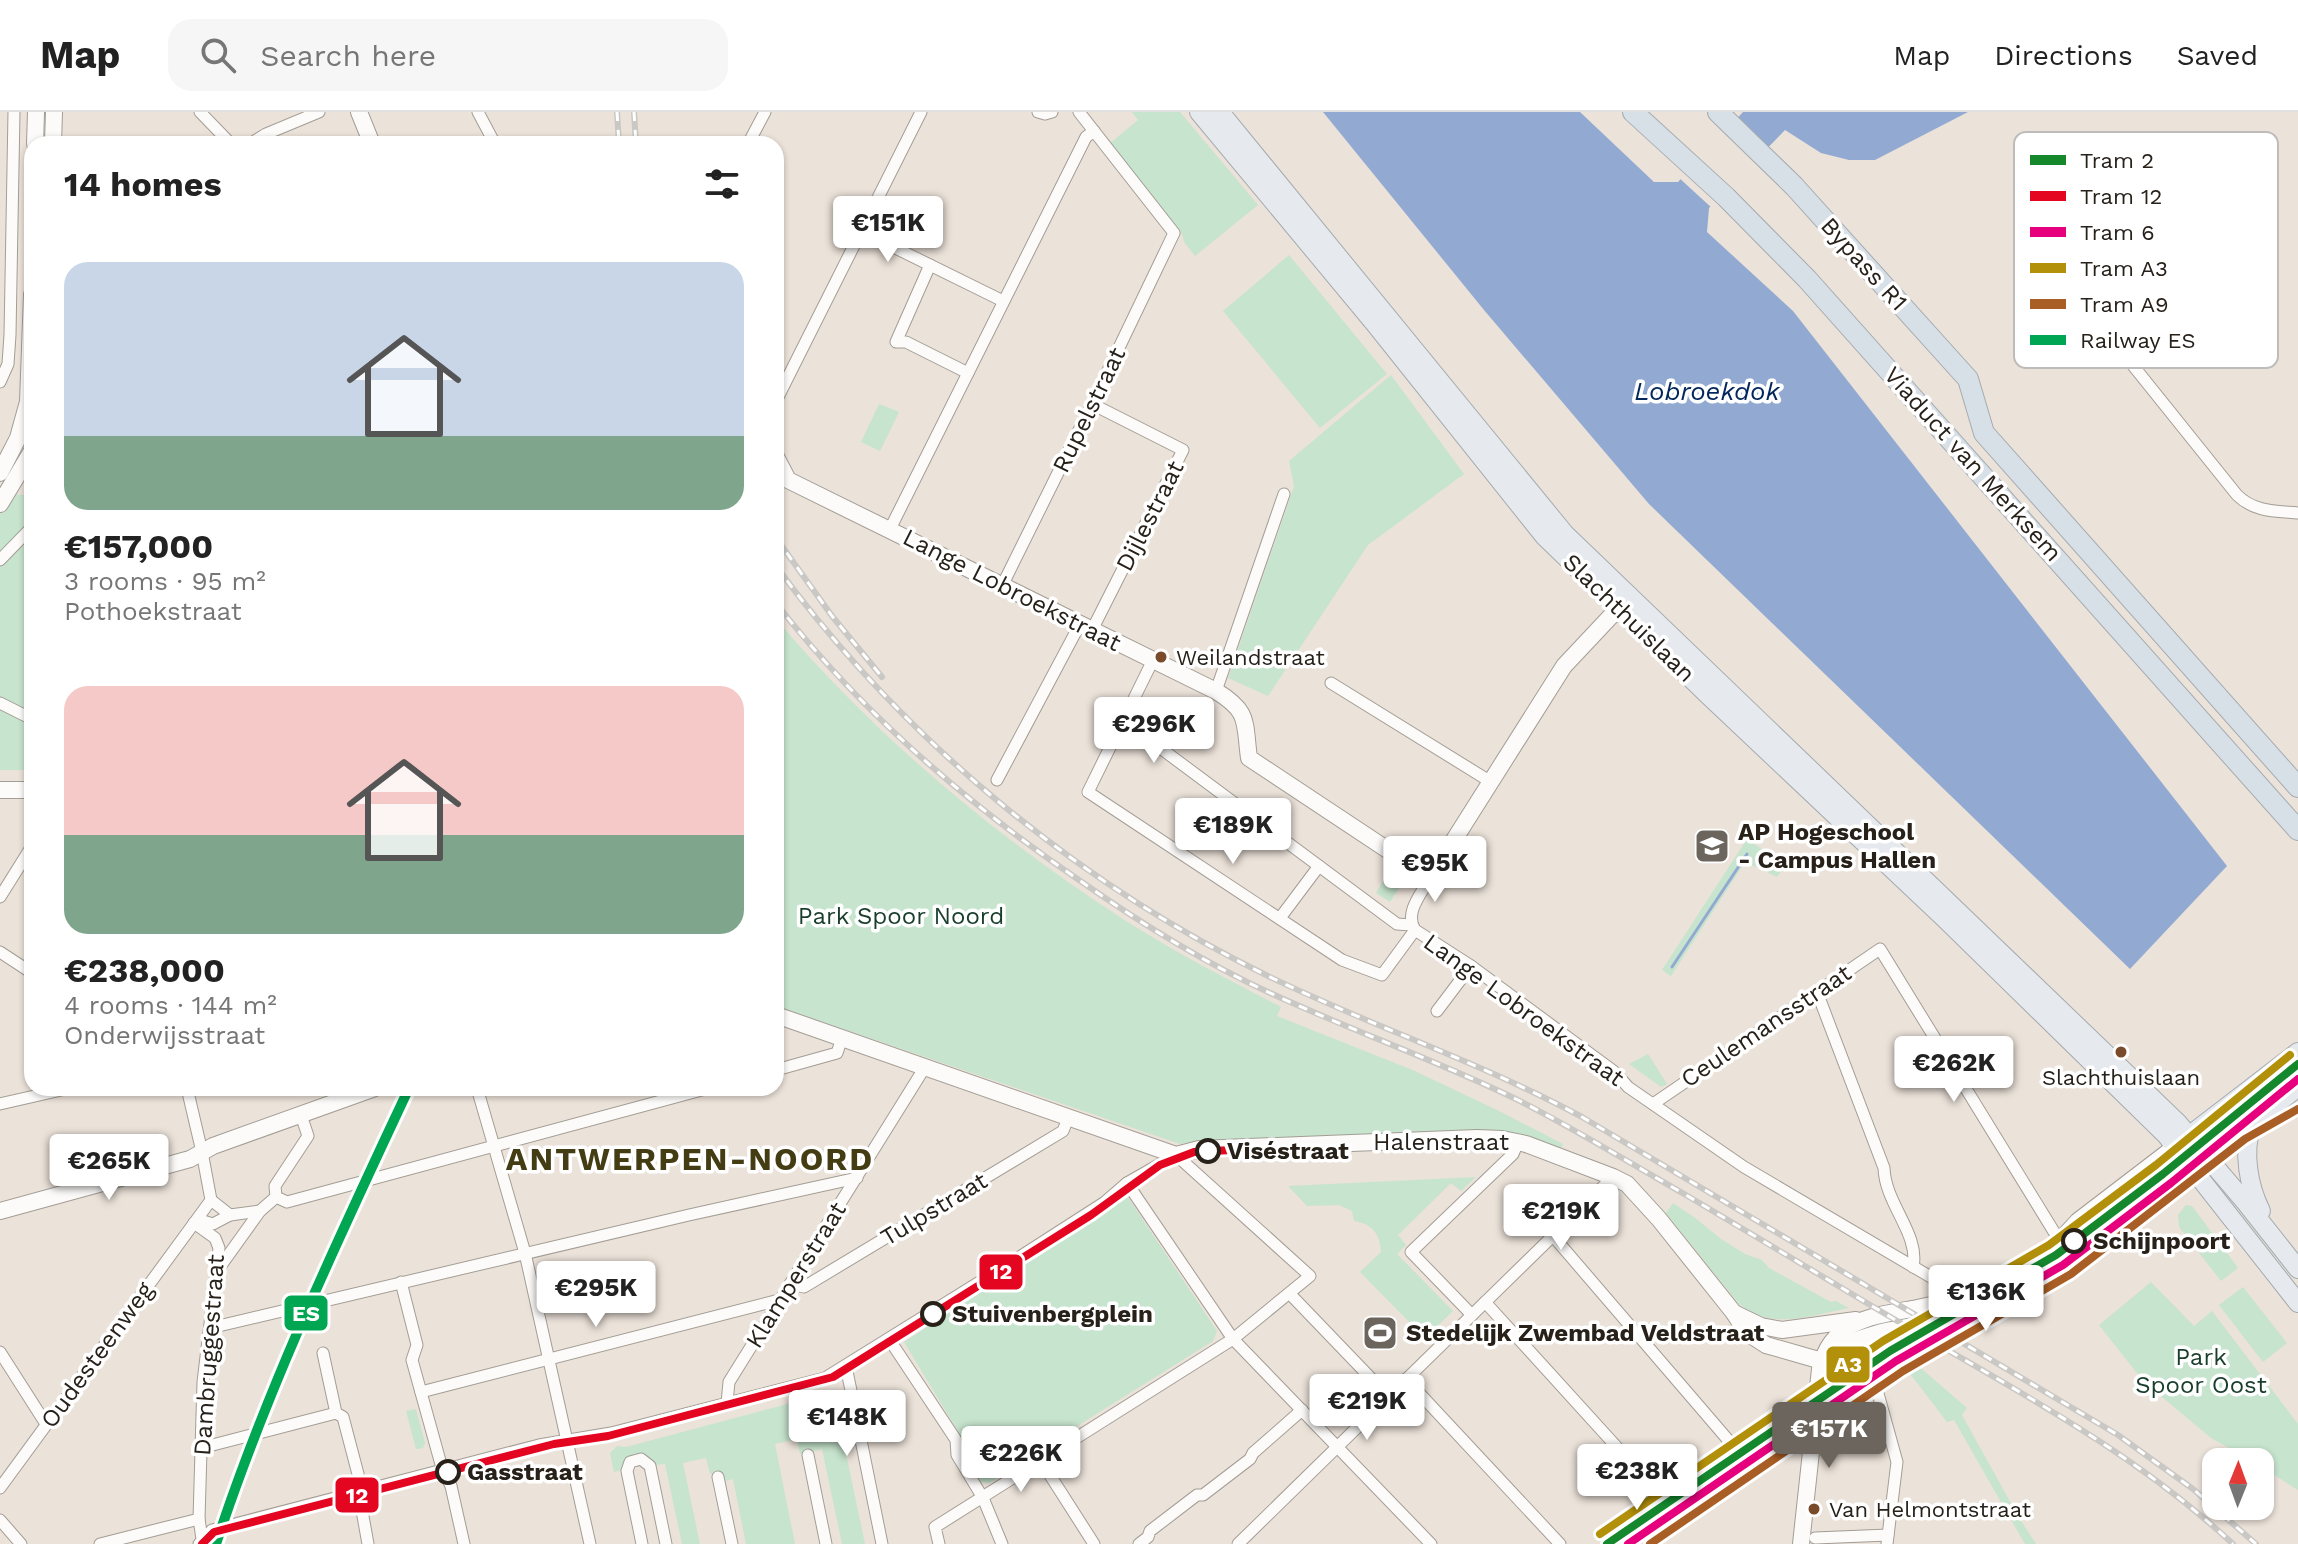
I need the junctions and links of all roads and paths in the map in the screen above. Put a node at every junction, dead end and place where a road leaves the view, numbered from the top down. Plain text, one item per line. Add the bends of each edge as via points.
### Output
1 (14, 112) edge
2 (36, 112) edge
3 (54, 112) edge
4 (200, 112) edge
5 (319, 112) edge
6 (359, 112) edge
7 (478, 112) edge
8 (765, 112) edge
9 (921, 112) edge
10 (1038, 112) edge
11 (1052, 112) edge
12 (1079, 112) edge
13 (1199, 112) edge
14 (1220, 112) edge
15 (1633, 112) edge
16 (1718, 112) edge
17 (1094, 131) junction
18 (35, 136) edge
19 (53, 136) edge
20 (223, 136) edge
21 (263, 136) edge
22 (369, 136) edge
23 (491, 136) edge
24 (752, 136) edge
25 (861, 231) junction
26 (930, 265) junction
27 (1003, 301) junction
28 (2135, 368) edge
29 (968, 373) junction
30 (0, 382) edge
31 (784, 385) edge
32 (1092, 404) junction
33 (24, 418) edge
34 (1984, 433) joint
35 (24, 464) edge
36 (784, 472) edge
37 (0, 473) edge
38 (1284, 494) dead end
39 (0, 504) edge
40 (2298, 513) edge
41 (890, 529) junction
42 (24, 535) edge
43 (0, 560) edge
44 (1002, 586) junction
45 (1624, 602) junction
46 (1086, 627) junction
47 (1153, 660) junction
48 (1331, 683) dead end
49 (1216, 691) junction
50 (0, 703) edge
51 (24, 715) edge
52 (1124, 721) junction
53 (997, 780) dead end
54 (1491, 782) junction
55 (2298, 787) edge
56 (0, 790) edge
57 (24, 790) edge
58 (2298, 830) edge
59 (24, 859) edge
60 (1319, 866) junction
61 (1430, 878) junction
62 (0, 897) edge
63 (1280, 918) junction
64 (1413, 928) junction
65 (0, 952) edge
66 (1471, 966) junction
67 (24, 968) edge
68 (1817, 992) junction
69 (1437, 1011) dead end
70 (784, 1018) edge
71 (842, 1038) junction
72 (2298, 1052) edge
73 (925, 1067) junction
74 (784, 1068) edge
75 (2298, 1087) edge
76 (35, 1096) edge
77 (189, 1096) edge
78 (345, 1096) edge
79 (479, 1096) edge
80 (680, 1096) edge
81 (0, 1104) edge
82 (1653, 1104) junction
83 (301, 1115) junction
84 (1068, 1118) junction
85 (2252, 1125) junction
86 (2183, 1141) junction
87 (1518, 1142) junction
88 (494, 1147) junction
89 (202, 1152) junction
90 (1176, 1155) junction
91 (2209, 1158) junction
92 (2194, 1170) junction
93 (1613, 1177) junction
94 (857, 1178) junction
95 (1127, 1183) junction
96 (276, 1197) junction
97 (211, 1200) junction
98 (0, 1211) edge
99 (260, 1211) junction
100 (230, 1215) junction
101 (194, 1223) junction
102 (1553, 1236) junction
103 (2273, 1236) junction
104 (2059, 1240) junction
105 (525, 1253) junction
106 (2042, 1261) junction
107 (1913, 1267) junction
108 (2298, 1269) edge
109 (217, 1271) junction
110 (401, 1282) junction
111 (790, 1284) junction
112 (1290, 1294) junction
113 (779, 1300) junction
114 (1485, 1302) junction
115 (2298, 1303) edge
116 (1734, 1313) junction
117 (1472, 1315) junction
118 (1864, 1318) junction
119 (210, 1328) junction
120 (889, 1339) junction
121 (1233, 1339) junction
122 (0, 1352) edge
123 (323, 1353) dead end
124 (548, 1360) junction
125 (1822, 1361) junction
126 (846, 1366) junction
127 (1406, 1379) junction
128 (421, 1392) junction
129 (1817, 1395) junction
130 (1388, 1396) junction
131 (727, 1403) junction
132 (1302, 1410) junction
133 (336, 1413) junction
134 (46, 1424) junction
135 (567, 1440) junction
136 (1337, 1447) junction
137 (201, 1448) junction
138 (808, 1455) dead end
139 (1741, 1455) junction
140 (1041, 1461) junction
141 (443, 1470) junction
142 (718, 1477) dead end
143 (0, 1488) edge
144 (360, 1492) junction
145 (983, 1498) junction
146 (1674, 1510) junction
147 (199, 1519) junction
148 (0, 1520) edge
149 (1888, 1539) edge
150 (1808, 1541) edge
151 (200, 1542) edge
152 (21, 1544) edge
153 (100, 1544) edge
154 (368, 1544) edge
155 (464, 1544) edge
156 (590, 1544) edge
157 (642, 1544) edge
158 (666, 1544) edge
159 (732, 1544) edge
160 (826, 1544) edge
161 (882, 1544) edge
162 (939, 1544) edge
163 (1002, 1544) edge
164 (1094, 1544) edge
165 (1139, 1544) edge
166 (1238, 1544) edge
167 (1431, 1544) edge
168 (1560, 1544) edge
169 (1618, 1544) edge

1 - 30 street via 9,350
2 - 18 street
3 - 19 street
4 - 20 street
5 - 21 street
6 - 22 street
7 - 23 street
8 - 24 street
9 - 25 street
10 - 11 street
12 - 17 street
13 - 45 main road, Slachthuislaan via 1544,536
14 - 45 main road, Slachthuislaan
15 - 58 highway, Viaduct van Merksem via 1807,279
16 - 34 highway, Bypass R1 via 1794,186 1968,379
17 - 27 street via 1086,137
17 - 32 street, Rupelstraat via 1174,233
25 - 26 street
25 - 31 street
26 - 27 street
26 - 29 street via 896,342
27 - 29 street
28 - 40 street via 2249,506
29 - 41 street
32 - 44 street, Rupelstraat
32 - 46 street, Dijlestraat via 1183,450
33 - 37 street
34 - 55 highway, Viaduct van Merksem
35 - 39 street
36 - 41 street, Lange Lobroekstraat via 788,480
38 - 49 street
41 - 44 street, Lange Lobroekstraat
42 - 43 street
44 - 46 street, Lange Lobroekstraat
45 - 54 street via 1564,666
45 - 86 main road, Slachthuislaan
46 - 47 street, Lange Lobroekstraat
46 - 53 street
47 - 49 street, Lange Lobroekstraat
47 - 52 street
48 - 54 street
49 - 61 street, Lange Lobroekstraat via 1243,715 1249,758
50 - 51 street
52 - 60 street
52 - 63 street via 1088,792
54 - 61 street
56 - 57 street
59 - 62 street
60 - 63 street
60 - 64 street via 1397,924
61 - 64 street, Lange Lobroekstraat via 1410,915
63 - 64 street via 1342,960 1382,975
64 - 66 street, Lange Lobroekstraat
65 - 67 street
66 - 69 street
66 - 82 street, Lange Lobroekstraat
68 - 82 street, Ceulemansstraat
68 - 104 street, Ceulemansstraat via 1880,949
68 - 107 street via 1906,1226 1916,1255
70 - 71 street
71 - 73 street
71 - 74 street via 837,1053
72 - 86 main road
73 - 84 street
73 - 94 street, Klamperstraat
75 - 85 main road
76 - 81 street
77 - 89 street
78 - 83 street
79 - 88 street
80 - 88 street
82 - 107 street, Lange Lobroekstraat via 1744,1167
83 - 89 street
83 - 96 street via 308,1136 275,1186
84 - 90 street
84 - 111 street, Tulpstraat via 1063,1131 804,1287
85 - 91 main road
85 - 103 main road via 2251,1187
86 - 91 main road
86 - 92 main road
86 - 104 street, Halenstraat
87 - 90 street, Halenstraat via 1385,1141 1199,1149
87 - 93 street, Halenstraat
87 - 117 street via 1513,1154 1411,1252
88 - 96 street via 287,1202
88 - 105 street
89 - 97 street
89 - 98 street
90 - 95 street
90 - 112 street via 1310,1276
91 - 92 main road
91 - 103 main road
92 - 115 main road
92 - 125 street via 2007,1307 1861,1339
93 - 102 street
93 - 116 street, Halenstraat via 1639,1194
94 - 105 street
94 - 111 street, Klamperstraat
95 - 120 street
95 - 121 street
96 - 99 street
97 - 100 street
97 - 101 street, Dambruggestraat
99 - 100 street, Dambruggestraat
99 - 109 street
100 - 101 street, Dambruggestraat via 213,1224
101 - 109 street, Dambruggestraat via 218,1243
101 - 134 street, Oudesteenweg
102 - 114 street
102 - 139 street
103 - 108 main road
104 - 106 street, Halenstraat
105 - 110 street
105 - 124 street
106 - 107 street, Lange Lobroekstraat via 1960,1288
106 - 118 street, Halenstraat via 2030,1273 1989,1292
109 - 119 street, Dambruggestraat
110 - 119 street
110 - 128 street via 417,1345 412,1360
111 - 113 street, Klamperstraat
112 - 121 street
112 - 130 street
113 - 124 street
113 - 131 street, Klamperstraat via 729,1382
114 - 117 street
114 - 146 street
116 - 118 street, Halenstraat via 1782,1330
116 - 125 street, Halenstraat via 1758,1341
117 - 127 street
118 - 125 street via 1837,1336
119 - 137 street, Dambruggestraat
120 - 126 street
120 - 145 street via 956,1440 957,1455
121 - 132 street
121 - 140 street
122 - 134 street
123 - 133 street
124 - 128 street
124 - 135 street
125 - 129 street
126 - 131 street via 825,1378
126 - 161 street
127 - 130 street
127 - 168 street
128 - 141 street
129 - 139 street
129 - 149 street via 1869,1361 1897,1462
129 - 150 street
130 - 136 street
131 - 135 street
132 - 136 street
132 - 165 street via 1250,1459
133 - 137 street
133 - 144 street via 343,1417
134 - 143 street, Oudesteenweg
135 - 141 street
135 - 156 street
136 - 166 street
136 - 167 street
137 - 147 street, Dambruggestraat
138 - 160 street
139 - 146 street
140 - 145 street
140 - 164 street
141 - 144 street
141 - 155 street
142 - 159 street
144 - 151 street via 212,1530
144 - 154 street
145 - 162 street via 935,1527
145 - 163 street
146 - 169 street
147 - 151 street, Dambruggestraat
147 - 153 street
148 - 152 street
149 - 150 street
157 - 158 street via 627,1471 630,1462 641,1459 650,1466

